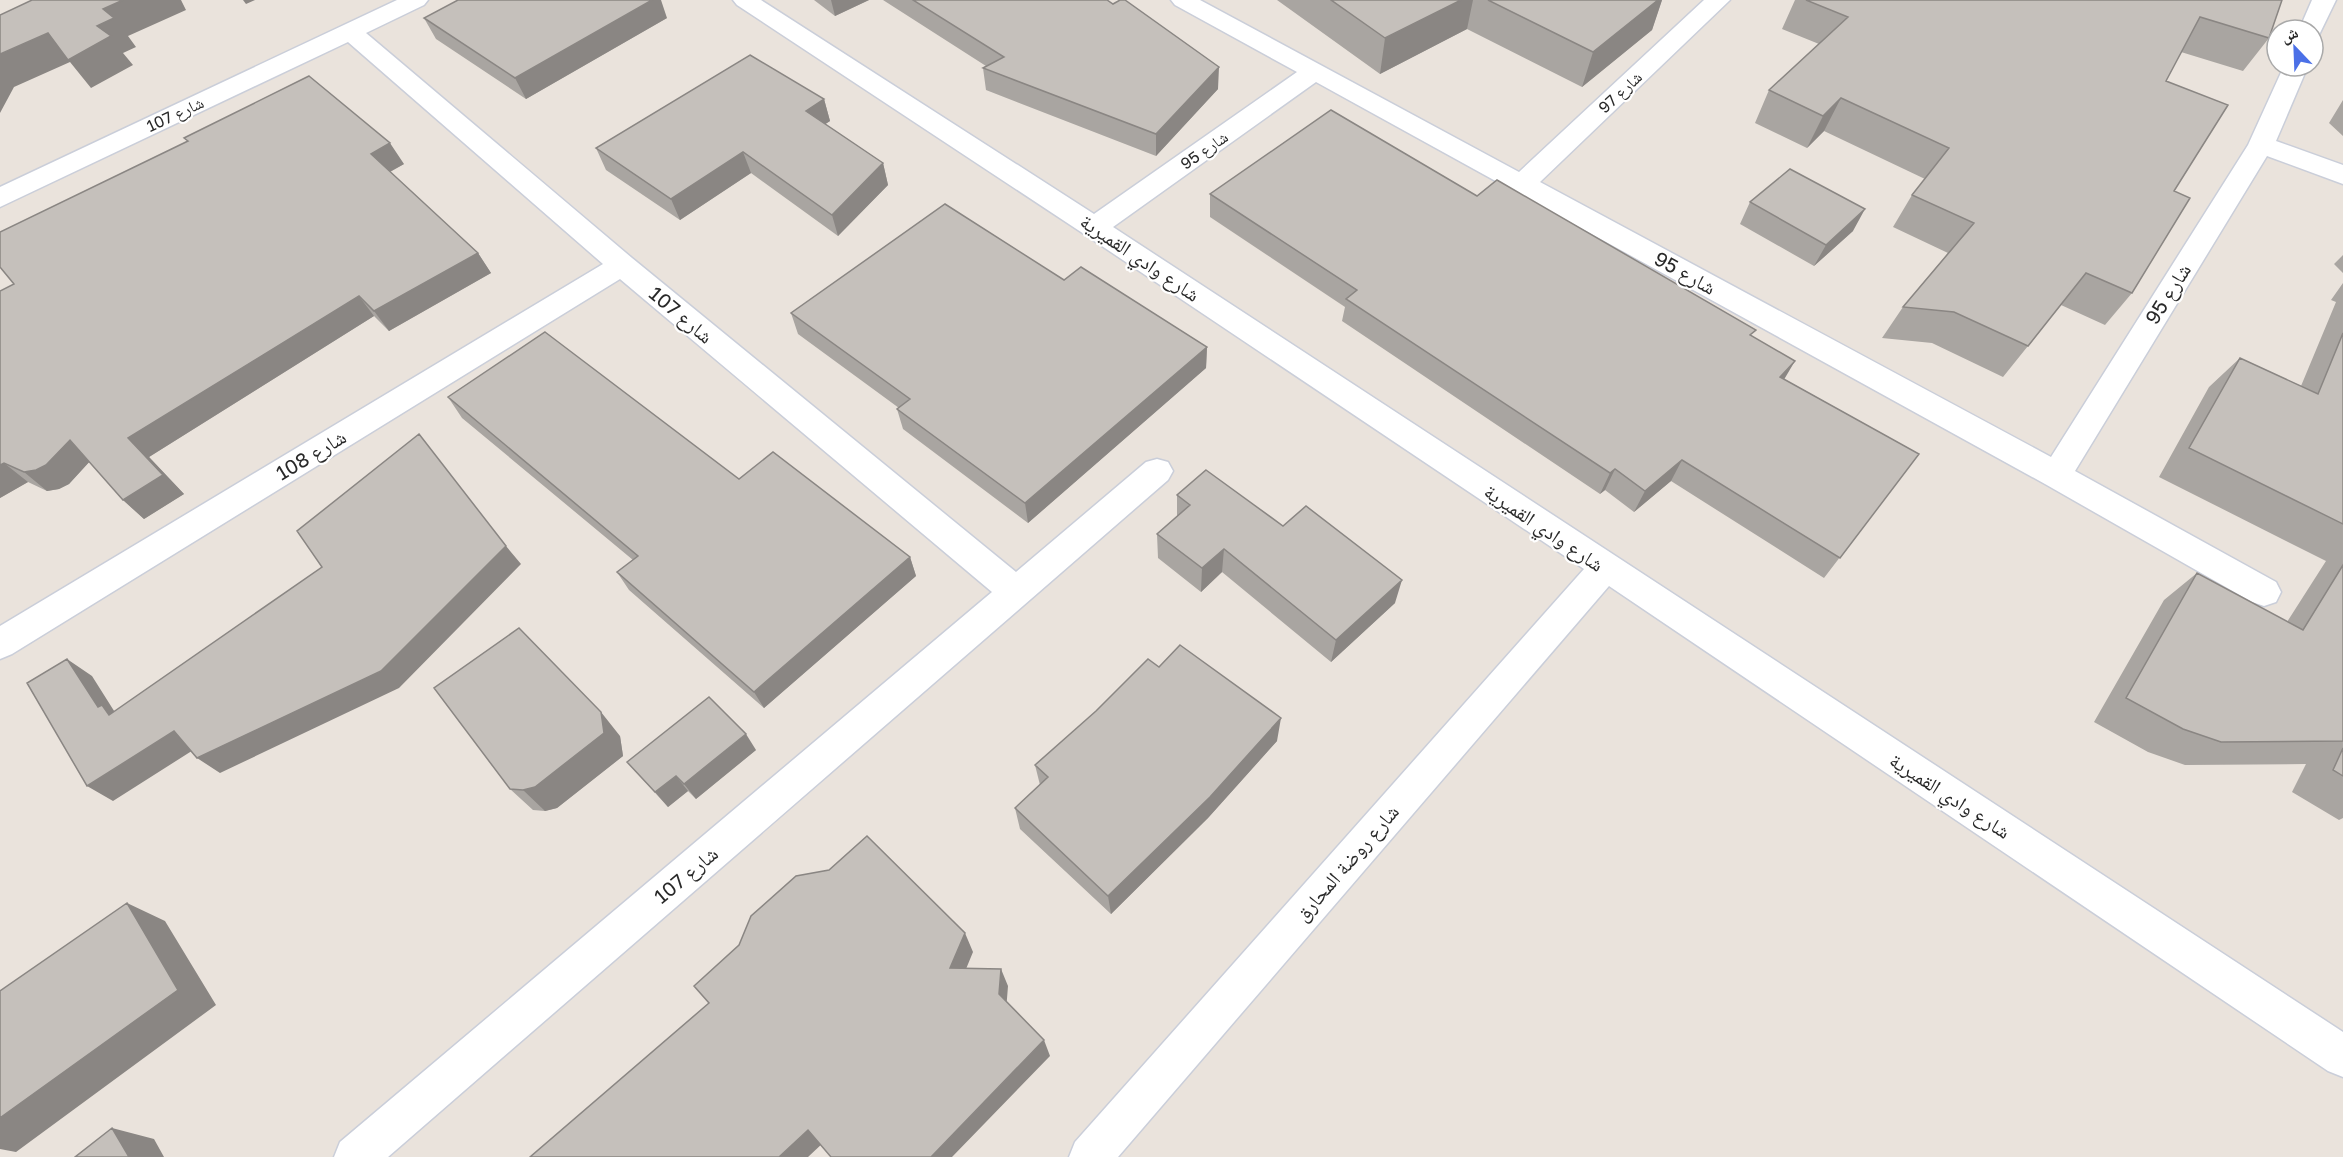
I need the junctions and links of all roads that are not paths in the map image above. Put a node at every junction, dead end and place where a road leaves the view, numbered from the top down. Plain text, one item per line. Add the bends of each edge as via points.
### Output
1 (416, 0) edge
2 (746, 0) edge
3 (1183, 0) edge
4 (1718, 0) edge
5 (2324, 0) edge
6 (2316, 18) edge
7 (350, 31) junction
8 (1314, 72) junction
9 (2290, 78) edge
10 (2261, 144) junction
11 (2343, 175) edge
12 (1522, 184) junction
13 (0, 198) edge
14 (1094, 227) junction
15 (622, 265) junction
16 (1158, 471) dead end
17 (2056, 475) junction
18 (1605, 568) junction
19 (2264, 592) dead end
20 (1017, 593) junction
21 (0, 644) edge
22 (2343, 1056) edge
23 (355, 1157) edge
24 (1090, 1157) edge

1 - 7 street, شارع 107
2 - 14 street, شارع وادي القميرية
3 - 8 street, شارع 95
4 - 12 street, شارع 97
5 - 6 street
7 - 13 street, شارع 107
7 - 15 street, شارع 107
8 - 12 street, شارع 95
8 - 14 street, شارع 95
9 - 10 street, شارع 95
10 - 11 street
10 - 17 street, شارع 95
12 - 17 street, شارع 95
14 - 18 street, شارع وادي القميرية
15 - 20 street, شارع 107
15 - 21 street, شارع 108
16 - 20 street, شارع 107
17 - 19 street, شارع 95
18 - 22 street, شارع وادي القميرية
18 - 24 street, شارع روضة المحارق
20 - 23 street, شارع 107

